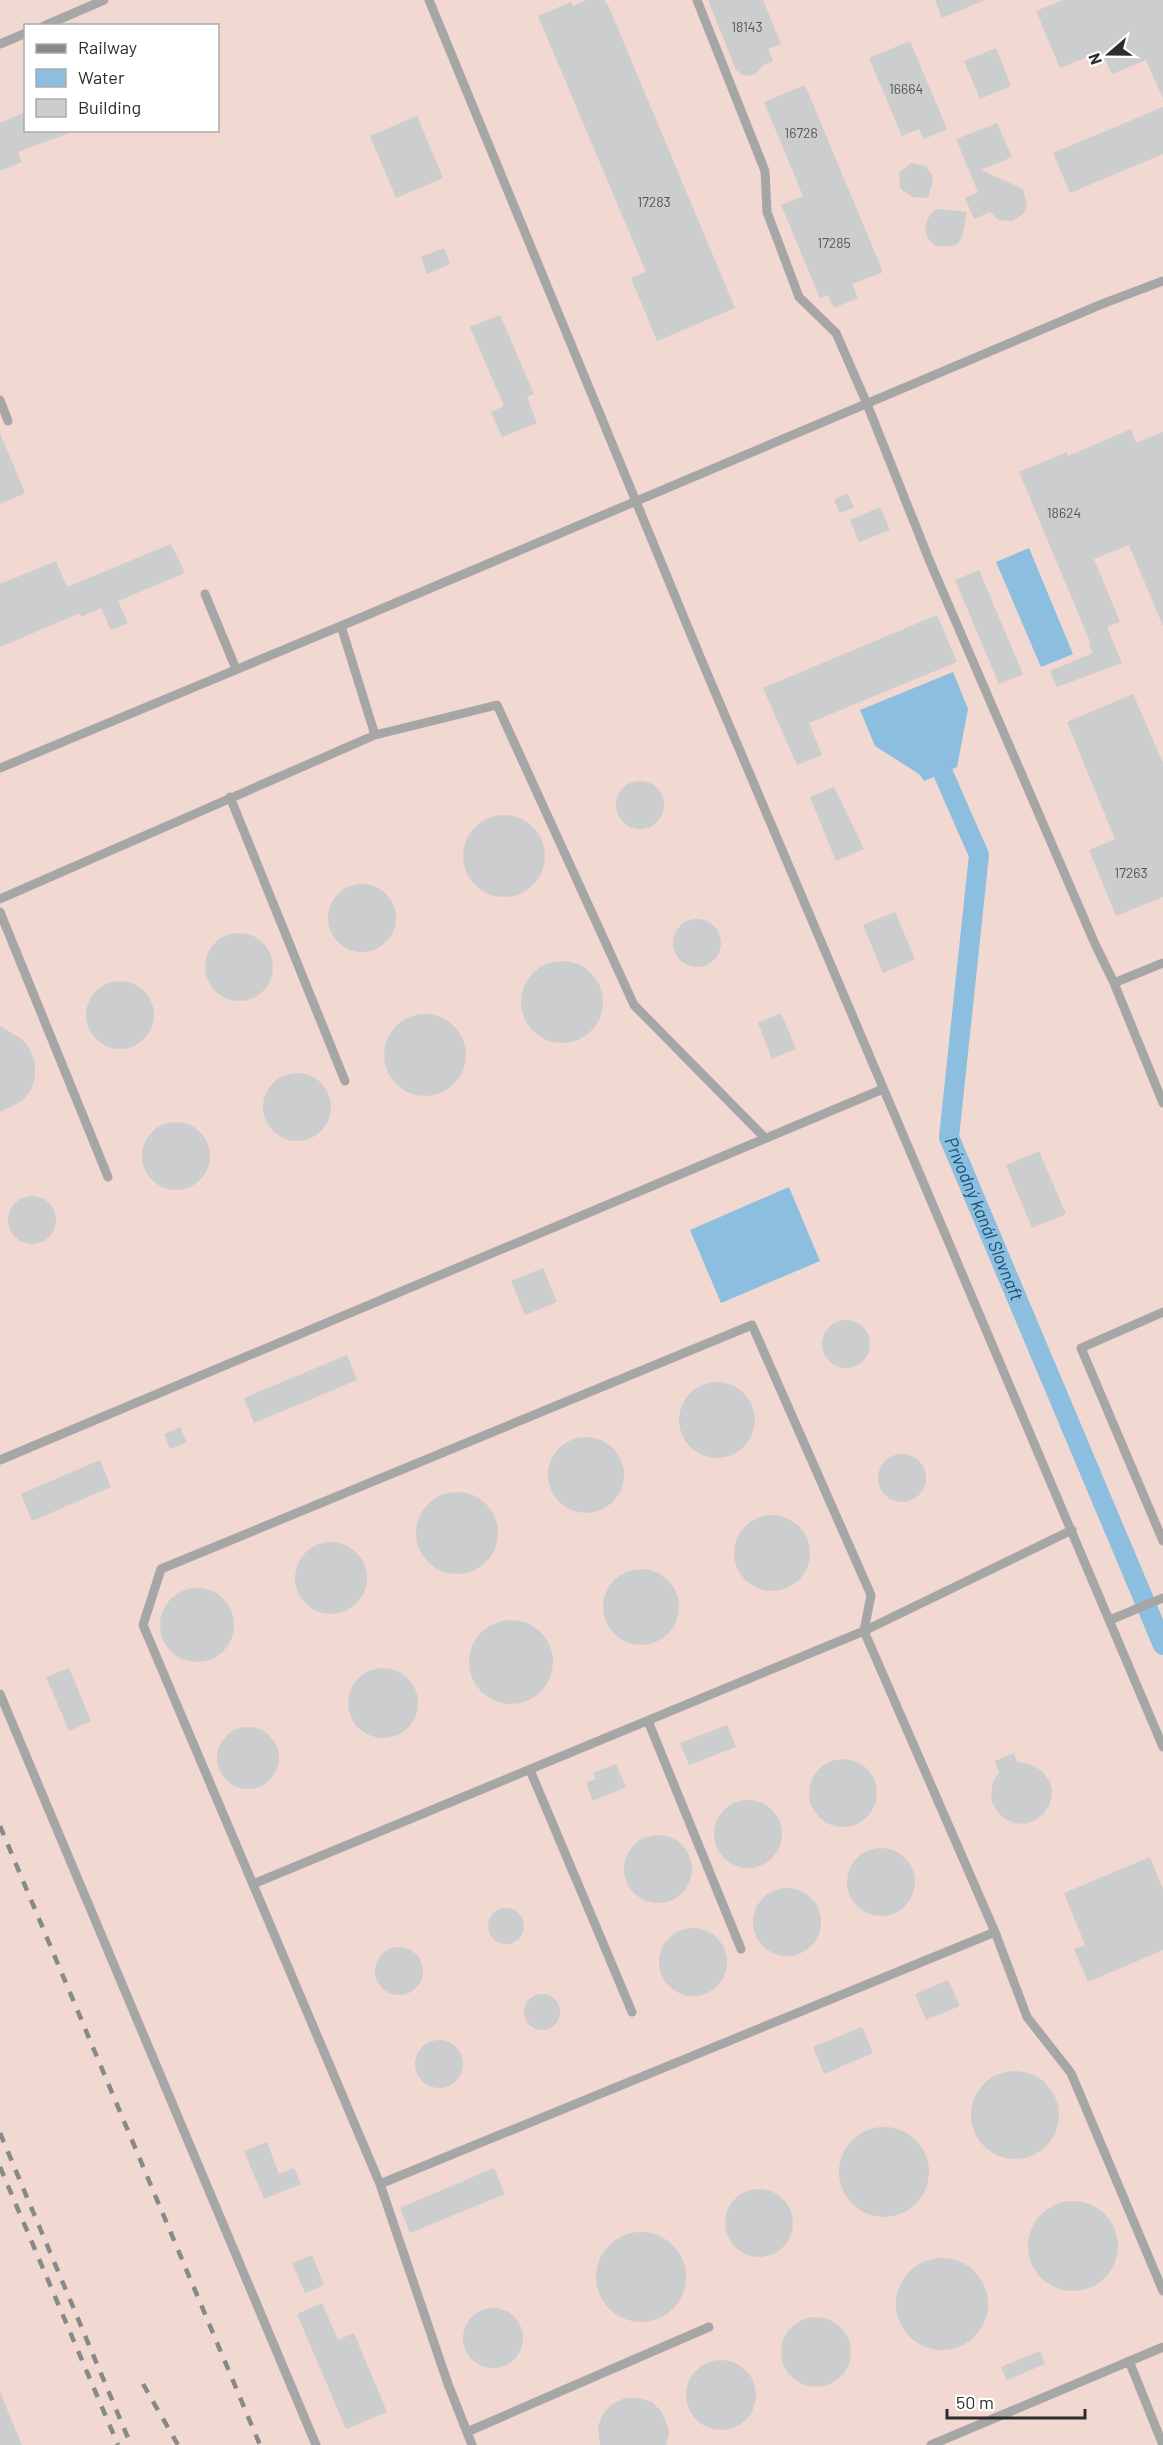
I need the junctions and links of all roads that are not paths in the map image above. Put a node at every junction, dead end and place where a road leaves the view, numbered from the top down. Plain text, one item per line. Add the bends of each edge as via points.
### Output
1 (104, 0) edge
2 (429, 0) edge
3 (697, 0) edge
4 (49, 24) edge
5 (24, 34) edge
6 (0, 44) edge
7 (1163, 281) edge
8 (0, 400) edge
9 (867, 404) junction
10 (8, 421) dead end
11 (635, 502) junction
12 (205, 594) dead end
13 (341, 626) junction
14 (236, 669) junction
15 (375, 735) junction
16 (0, 768) edge
17 (230, 797) junction
18 (0, 899) edge
19 (0, 912) edge
20 (1163, 963) edge
21 (1113, 983) junction
22 (345, 1081) dead end
23 (883, 1089) junction
24 (1163, 1103) edge
25 (765, 1138) junction
26 (108, 1177) dead end
27 (1163, 1312) edge
28 (0, 1460) edge
29 (1072, 1530) junction
30 (1163, 1541) edge
31 (1163, 1598) edge
32 (1110, 1620) junction
33 (864, 1631) junction
34 (0, 1694) edge
35 (648, 1721) junction
36 (1163, 1747) edge
37 (530, 1770) junction
38 (253, 1884) junction
39 (995, 1932) junction
40 (741, 1949) dead end
41 (632, 2012) dead end
42 (380, 2184) junction
43 (1163, 2290) edge
44 (709, 2327) dead end
45 (1163, 2347) edge
46 (1129, 2361) junction
47 (467, 2432) junction
48 (316, 2445) edge
49 (472, 2445) edge
50 (931, 2445) edge
51 (1163, 2445) edge

1 - 4 lane
2 - 11 lane
3 - 9 lane via 765,171 767,212 799,297 836,333
5 - 6 lane
7 - 9 lane
8 - 10 lane
9 - 11 lane
9 - 21 lane via 930,562
11 - 13 lane
11 - 23 lane
12 - 14 lane
13 - 14 lane
13 - 15 lane
14 - 16 lane
15 - 17 lane
15 - 25 lane via 497,705 634,1005
17 - 18 lane
17 - 22 lane
19 - 26 lane
20 - 21 lane
21 - 24 lane
23 - 25 lane
23 - 29 lane
25 - 28 lane
27 - 30 lane via 1081,1348
29 - 32 lane
29 - 33 lane
31 - 32 lane
32 - 36 lane
33 - 35 lane
33 - 38 lane via 871,1594 752,1325 161,1569 143,1625
33 - 39 lane
34 - 48 lane
35 - 37 lane
35 - 40 lane
37 - 38 lane
37 - 41 lane
38 - 42 lane
39 - 42 lane
39 - 43 lane via 1028,2017 1071,2073
42 - 47 lane
44 - 47 lane
45 - 46 lane
46 - 50 lane
46 - 51 lane
47 - 49 lane

